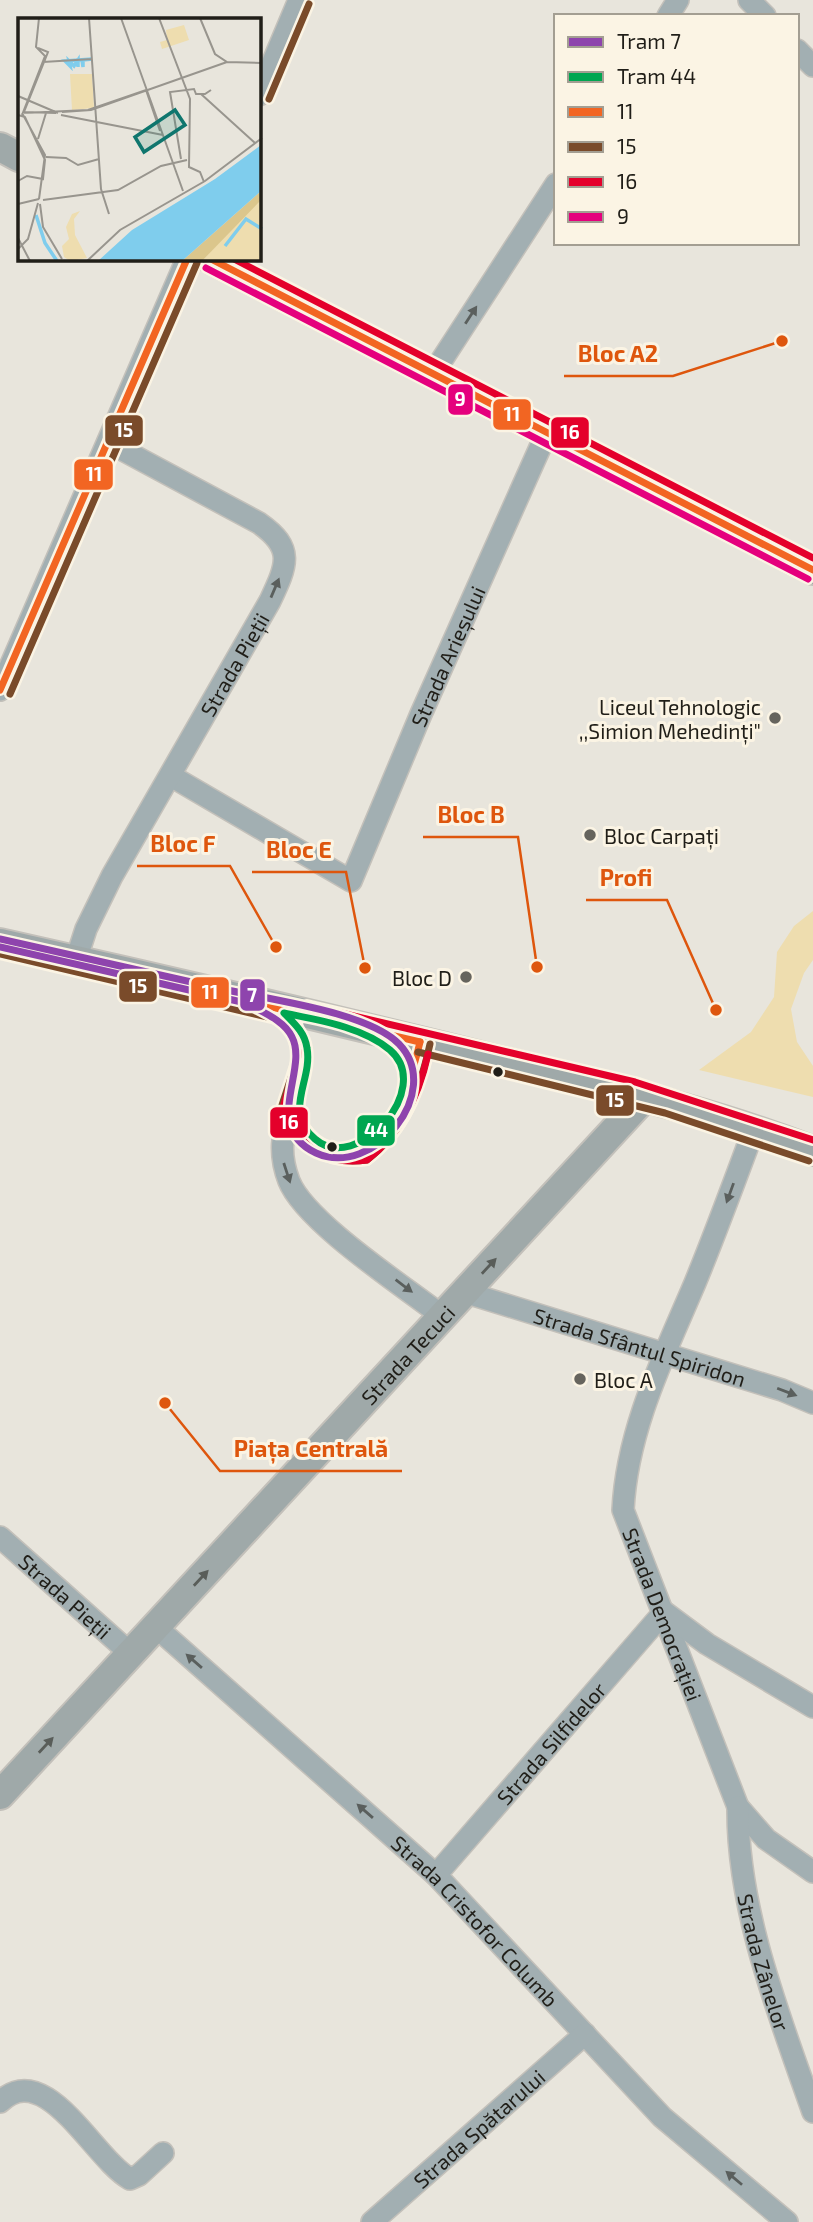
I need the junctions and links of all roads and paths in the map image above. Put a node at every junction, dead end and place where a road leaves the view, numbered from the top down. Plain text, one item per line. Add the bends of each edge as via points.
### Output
1 (299, 0) edge
2 (749, 0) edge
3 (763, 14) edge
4 (799, 52) edge
5 (813, 66) edge
6 (261, 90) edge
7 (0, 146) edge
8 (18, 156) edge
9 (554, 187) edge
10 (186, 261) edge
11 (215, 261) edge
12 (434, 372) junction
13 (547, 432) junction
14 (108, 442) junction
15 (811, 565) edge
16 (0, 690) edge
17 (171, 776) junction
18 (0, 943) edge
19 (76, 960) junction
20 (644, 1098) junction
21 (292, 1108) dead end
22 (754, 1129) junction
23 (813, 1151) edge
24 (464, 1292) junction
25 (442, 1316) junction
26 (664, 1354) junction
27 (813, 1404) edge
28 (0, 1537) edge
29 (664, 1612) junction
30 (156, 1628) junction
31 (131, 1654) junction
32 (813, 1707) edge
33 (0, 1795) edge
34 (738, 1807) junction
35 (813, 1872) edge
36 (436, 1875) junction
37 (585, 2034) junction
38 (0, 2102) edge
39 (813, 2112) edge
40 (163, 2153) dead end
41 (375, 2221) edge
42 (786, 2222) edge

1 - 6 street
2 - 3 street
4 - 5 street
7 - 8 main road
12 -> 9 street
10 - 14 street
11 - 12 main road
12 - 13 main road
13 - 15 main road
13 - 17 street, Strada Arieșului via 351,881
14 - 16 street
17 -> 14 street, Strada Pieții via 270,601 282,569 284,547 280,538 259,523
17 - 19 street, Strada Pieții via 111,876
18 - 19 main road
19 - 20 main road
20 - 22 main road
24 -> 20 main road, Strada Tecuci
21 -> 25 street via 281,1144 290,1183 323,1221
22 - 23 main road
22 -> 26 street, Strada Democrației
24 - 25 main road, Strada Tecuci
24 - 26 street, Strada Sfântul Spiridon
30 -> 25 main road, Strada Tecuci
26 -> 27 street, Strada Sfântul Spiridon
26 - 29 street, Strada Democrației via 628,1460 624,1510
28 - 31 street, Strada Pieții
29 - 32 street via 707,1644
29 - 34 street, Strada Democrației
29 - 36 street, Strada Silfidelor
30 - 31 main road, Strada Tecuci
36 -> 30 street, Strada Cristofor Columb
33 -> 31 main road, Strada Tecuci
34 - 35 street, Strada Democrației via 766,1839
34 - 39 street, Strada Zânelor via 737,1846 752,1916 772,1993
36 - 37 street, Strada Cristofor Columb
37 - 41 street, Strada Spătarului
42 -> 37 street, Strada Cristofor Columb via 662,2117
38 - 40 street via 10,2092 25,2088 46,2096 130,2179

